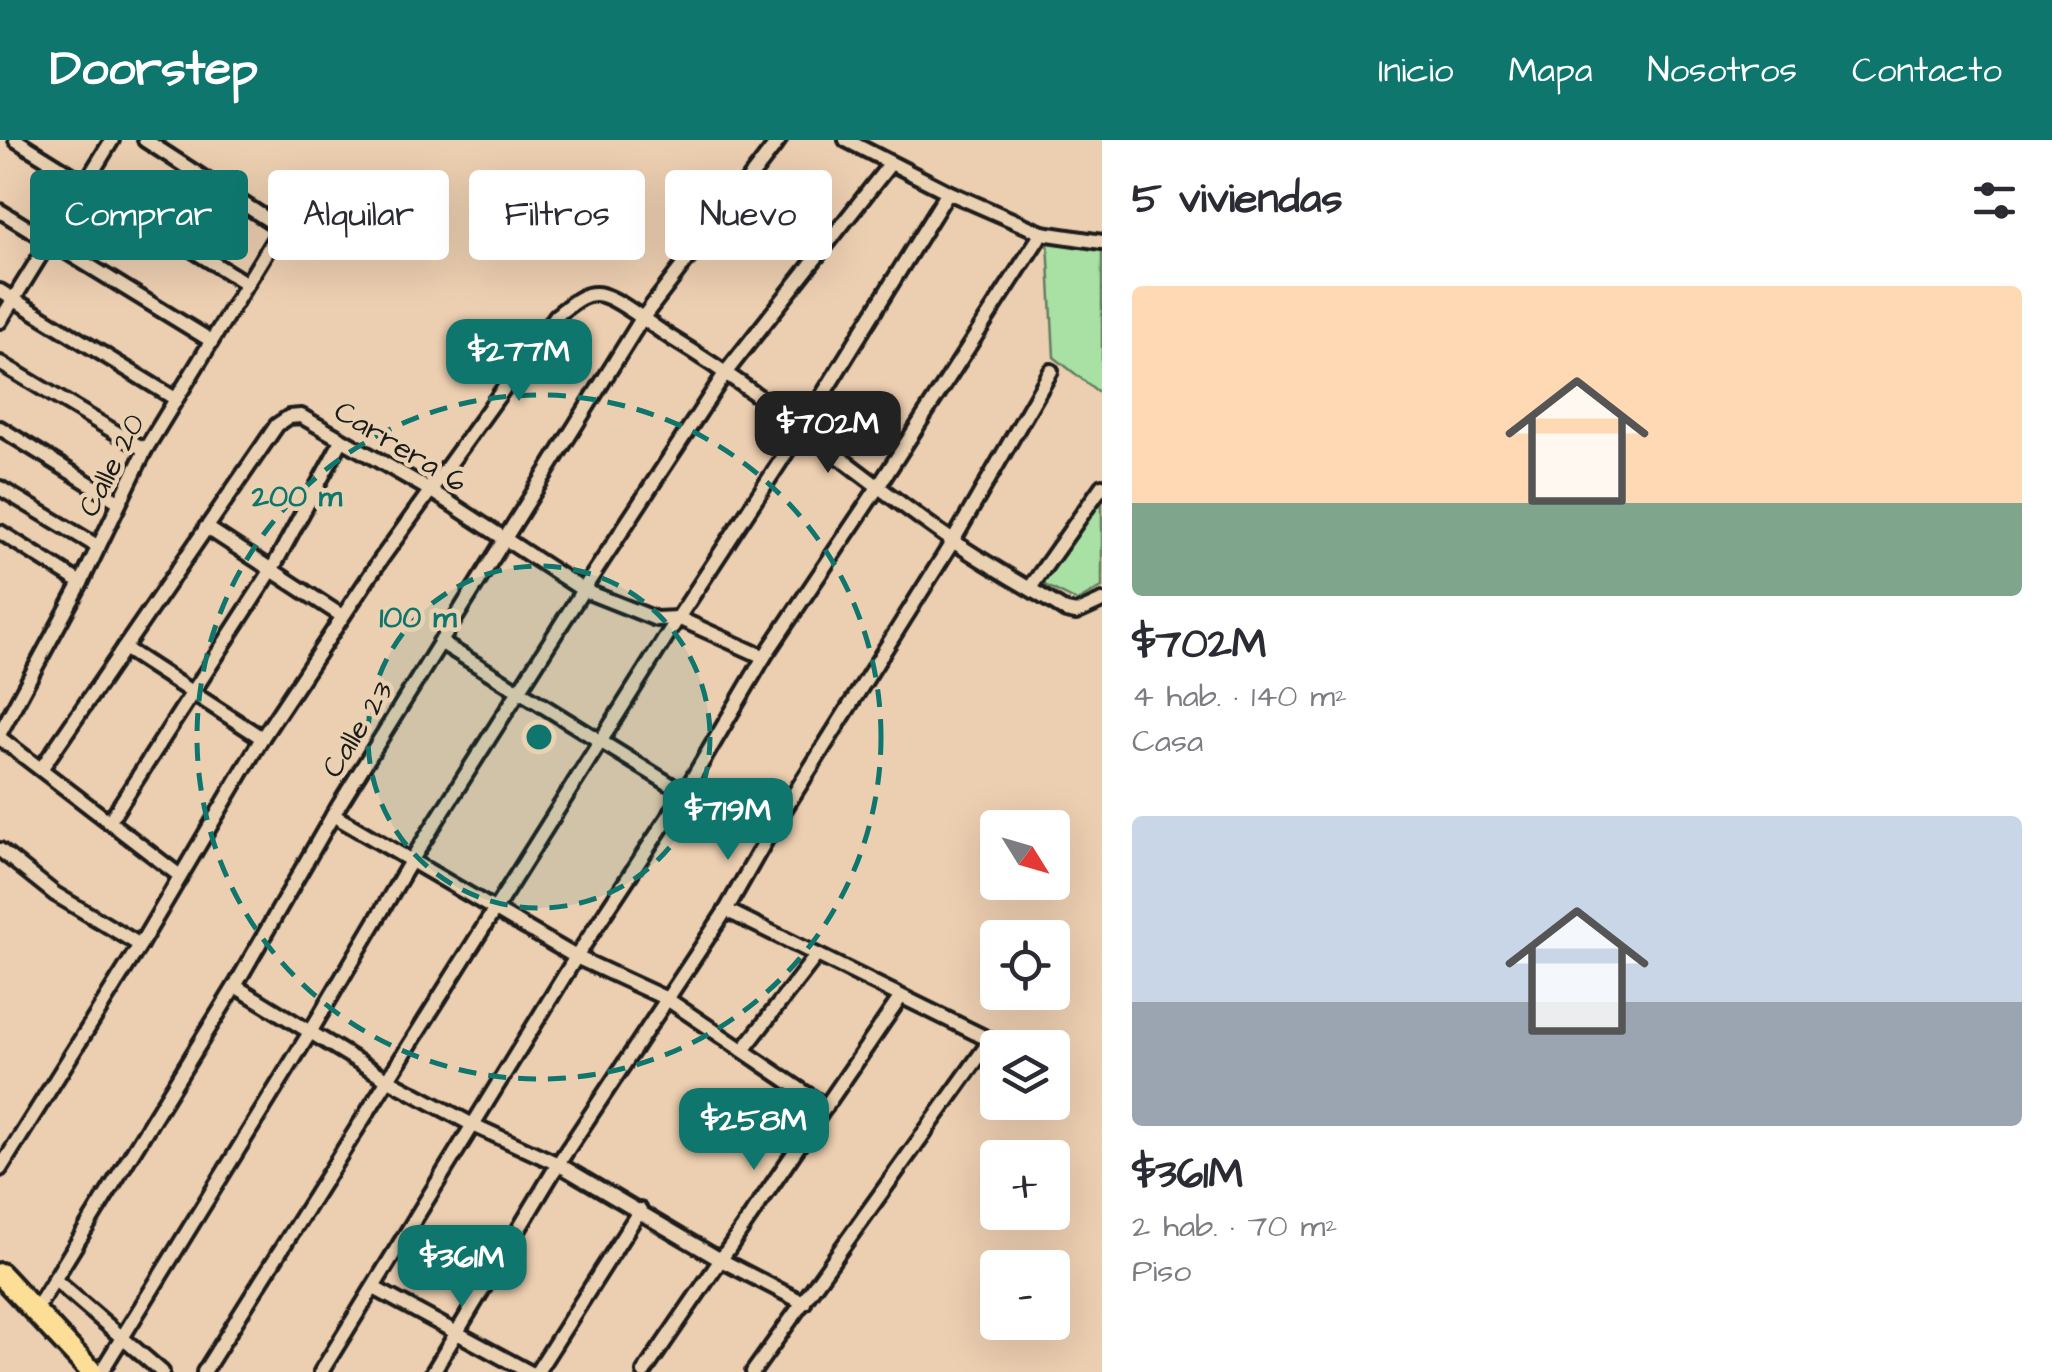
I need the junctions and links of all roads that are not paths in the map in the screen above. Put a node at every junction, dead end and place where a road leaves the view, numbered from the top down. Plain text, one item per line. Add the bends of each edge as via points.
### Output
1 (16, 140) edge
2 (112, 140) edge
3 (146, 140) edge
4 (779, 140) edge
5 (846, 140) edge
6 (890, 164) junction
7 (63, 170) edge
8 (92, 170) edge
9 (948, 192) junction
10 (0, 210) edge
11 (30, 230) edge
12 (1042, 233) junction
13 (1102, 242) edge
14 (38, 260) edge
15 (79, 260) edge
16 (209, 260) edge
17 (248, 284) junction
18 (0, 292) edge
19 (13, 300) junction
20 (641, 320) junction
21 (0, 321) edge
22 (210, 340) junction
23 (0, 363) edge
24 (1051, 371) dead end
25 (726, 372) junction
26 (174, 398) junction
27 (0, 428) edge
28 (801, 430) junction
29 (342, 440) junction
30 (145, 450) junction
31 (1102, 486) edge
32 (0, 488) edge
33 (878, 488) junction
34 (430, 490) junction
35 (119, 502) junction
36 (206, 527) junction
37 (0, 532) edge
38 (503, 539) junction
39 (953, 541) junction
40 (97, 546) junction
41 (272, 571) junction
42 (81, 583) junction
43 (1030, 588) junction
44 (584, 590) junction
45 (1102, 601) edge
46 (342, 616) junction
47 (678, 618) junction
48 (440, 642) junction
49 (124, 648) junction
50 (764, 656) junction
51 (193, 690) junction
52 (520, 692) junction
53 (5, 710) edge
54 (0, 736) edge
55 (262, 738) junction
56 (600, 741) junction
57 (42, 769) junction
58 (684, 793) junction
59 (333, 815) junction
60 (109, 822) junction
61 (771, 830) junction
62 (0, 850) edge
63 (410, 861) junction
64 (180, 876) junction
65 (494, 910) junction
66 (726, 910) junction
67 (140, 946) junction
68 (816, 956) junction
69 (576, 957) junction
70 (235, 986) junction
71 (900, 998) junction
72 (667, 999) junction
73 (309, 1034) junction
74 (744, 1049) junction
75 (387, 1079) junction
76 (826, 1107) junction
77 (472, 1124) junction
78 (558, 1164) junction
79 (0, 1169) edge
80 (640, 1210) junction
81 (720, 1259) junction
82 (0, 1274) edge
83 (54, 1279) junction
84 (374, 1288) junction
85 (804, 1303) junction
86 (35, 1311) junction
87 (458, 1332) junction
88 (122, 1339) junction
89 (92, 1372) edge
90 (100, 1372) edge
91 (162, 1372) edge
92 (204, 1372) edge
93 (321, 1372) edge
94 (434, 1372) edge
95 (529, 1372) edge
96 (537, 1372) edge
97 (644, 1372) edge
98 (753, 1372) edge

1 - 7 street
2 - 8 street
3 - 17 street, Calle 20 via 277,228
4 - 20 street, Calle 23
5 - 6 street
6 - 9 street
6 - 25 street
9 - 12 street
9 - 28 street
10 - 11 street
12 - 13 street
12 - 33 street
14 - 19 street
15 - 22 street
16 - 17 street
17 - 22 street, Calle 20
18 - 19 street
19 - 21 street
19 - 26 street
20 - 25 street
20 - 34 street via 601,294 576,300 556,316
20 - 38 street, Calle 23
22 - 26 street, Calle 20
23 - 30 street
24 - 39 street
25 - 28 street
25 - 44 street
26 - 30 street, Calle 20
27 - 35 street
28 - 33 street
28 - 47 street
29 - 34 street, Carrera 6
29 - 36 street, Carrera 6 via 301,416 289,417
29 - 41 street
30 - 35 street, Calle 20
31 - 43 street
32 - 40 street
33 - 39 street
33 - 50 street
34 - 38 street, Carrera 6
34 - 46 street
35 - 40 street, Calle 20
36 - 41 street
36 - 49 street, Carrera 6
37 - 42 street
38 - 44 street, Carrera 6
38 - 48 street, Calle 23
39 - 43 street
39 - 61 street
40 - 42 street, Calle 20
41 - 46 street
41 - 51 street
42 - 53 street, Calle 20
43 - 45 street via 1076,614
44 - 47 street, Carrera 6 via 656,619
44 - 52 street
46 - 55 street
47 - 50 street, Carrera 6
47 - 56 street
48 - 52 street
48 - 59 street, Calle 23
49 - 51 street
49 - 57 street, Carrera 6
50 - 58 street
51 - 55 street
51 - 60 street
52 - 56 street
52 - 63 street
53 - 54 street, Calle 20
54 - 57 street
55 - 64 street
56 - 58 street
56 - 65 street
57 - 60 street
58 - 61 street
58 - 69 street
59 - 63 street
59 - 70 street, Calle 23
60 - 64 street
61 - 66 street
62 - 67 street via 55,894
63 - 65 street
63 - 73 street
64 - 67 street
65 - 69 street
65 - 75 street
66 - 68 street
66 - 72 street
67 - 79 street
68 - 71 street
68 - 74 street
69 - 72 street
69 - 77 street
70 - 73 street
70 - 83 street, Calle 23
71 - 76 street
71 - 85 street via 982,1033 985,1048
72 - 74 street
72 - 78 street
73 - 75 street
73 - 88 street
74 - 76 street
75 - 77 street
75 - 92 street
76 - 81 street
77 - 78 street
77 - 84 street
78 - 80 street
78 - 87 street
80 - 81 street
80 - 96 street
81 - 85 street
81 - 97 street
82 - 86 main road
83 - 86 street, Calle 23
83 - 88 street
84 - 87 street
84 - 93 street
85 - 98 street
86 - 89 main road
87 - 94 street
87 - 95 street
88 - 90 street
88 - 91 street

